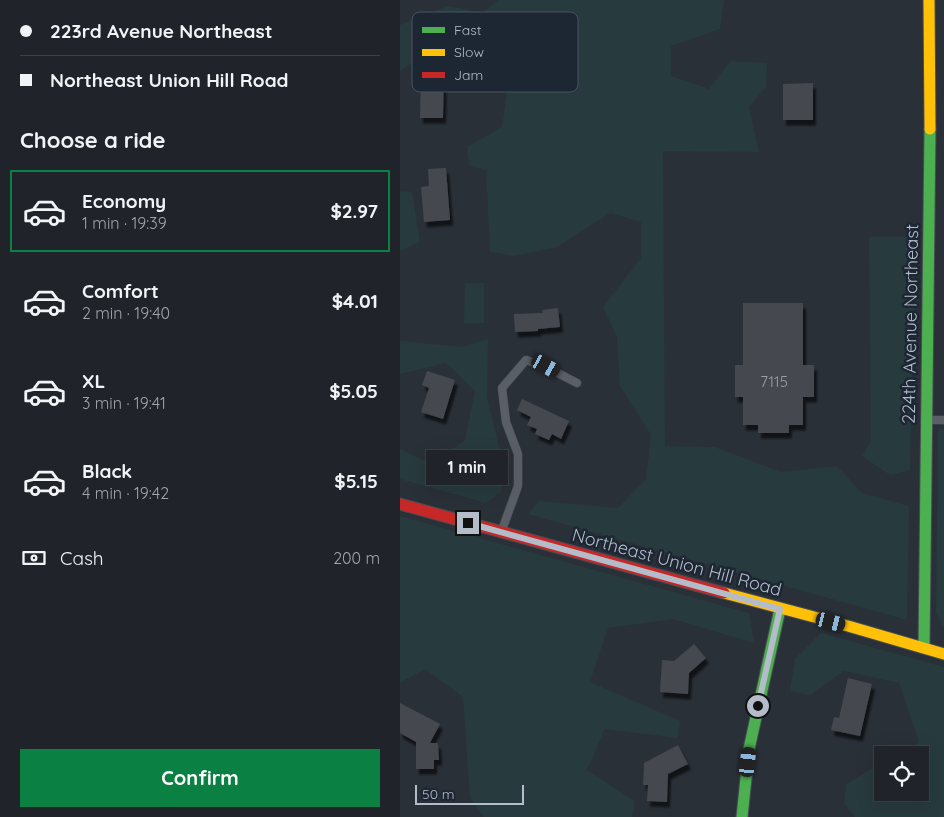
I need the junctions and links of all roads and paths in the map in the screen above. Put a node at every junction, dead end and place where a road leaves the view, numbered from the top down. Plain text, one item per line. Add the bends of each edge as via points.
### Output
1 (930, 0) edge
2 (577, 383) dead end
3 (926, 420) junction
4 (944, 420) edge
5 (400, 504) edge
6 (502, 532) junction
7 (780, 609) junction
8 (924, 648) junction
9 (944, 654) edge
10 (742, 817) edge

1 - 3 street, 224th Avenue Northeast
2 - 6 lane via 546,366 526,360 502,388 506,422 518,454 518,486
3 - 4 lane
3 - 8 street, 224th Avenue Northeast
5 - 6 street, Northeast Union Hill Road
6 - 7 street, Northeast Union Hill Road
7 - 8 street, Northeast Union Hill Road
7 - 10 street via 749,748
8 - 9 street, Northeast Union Hill Road

